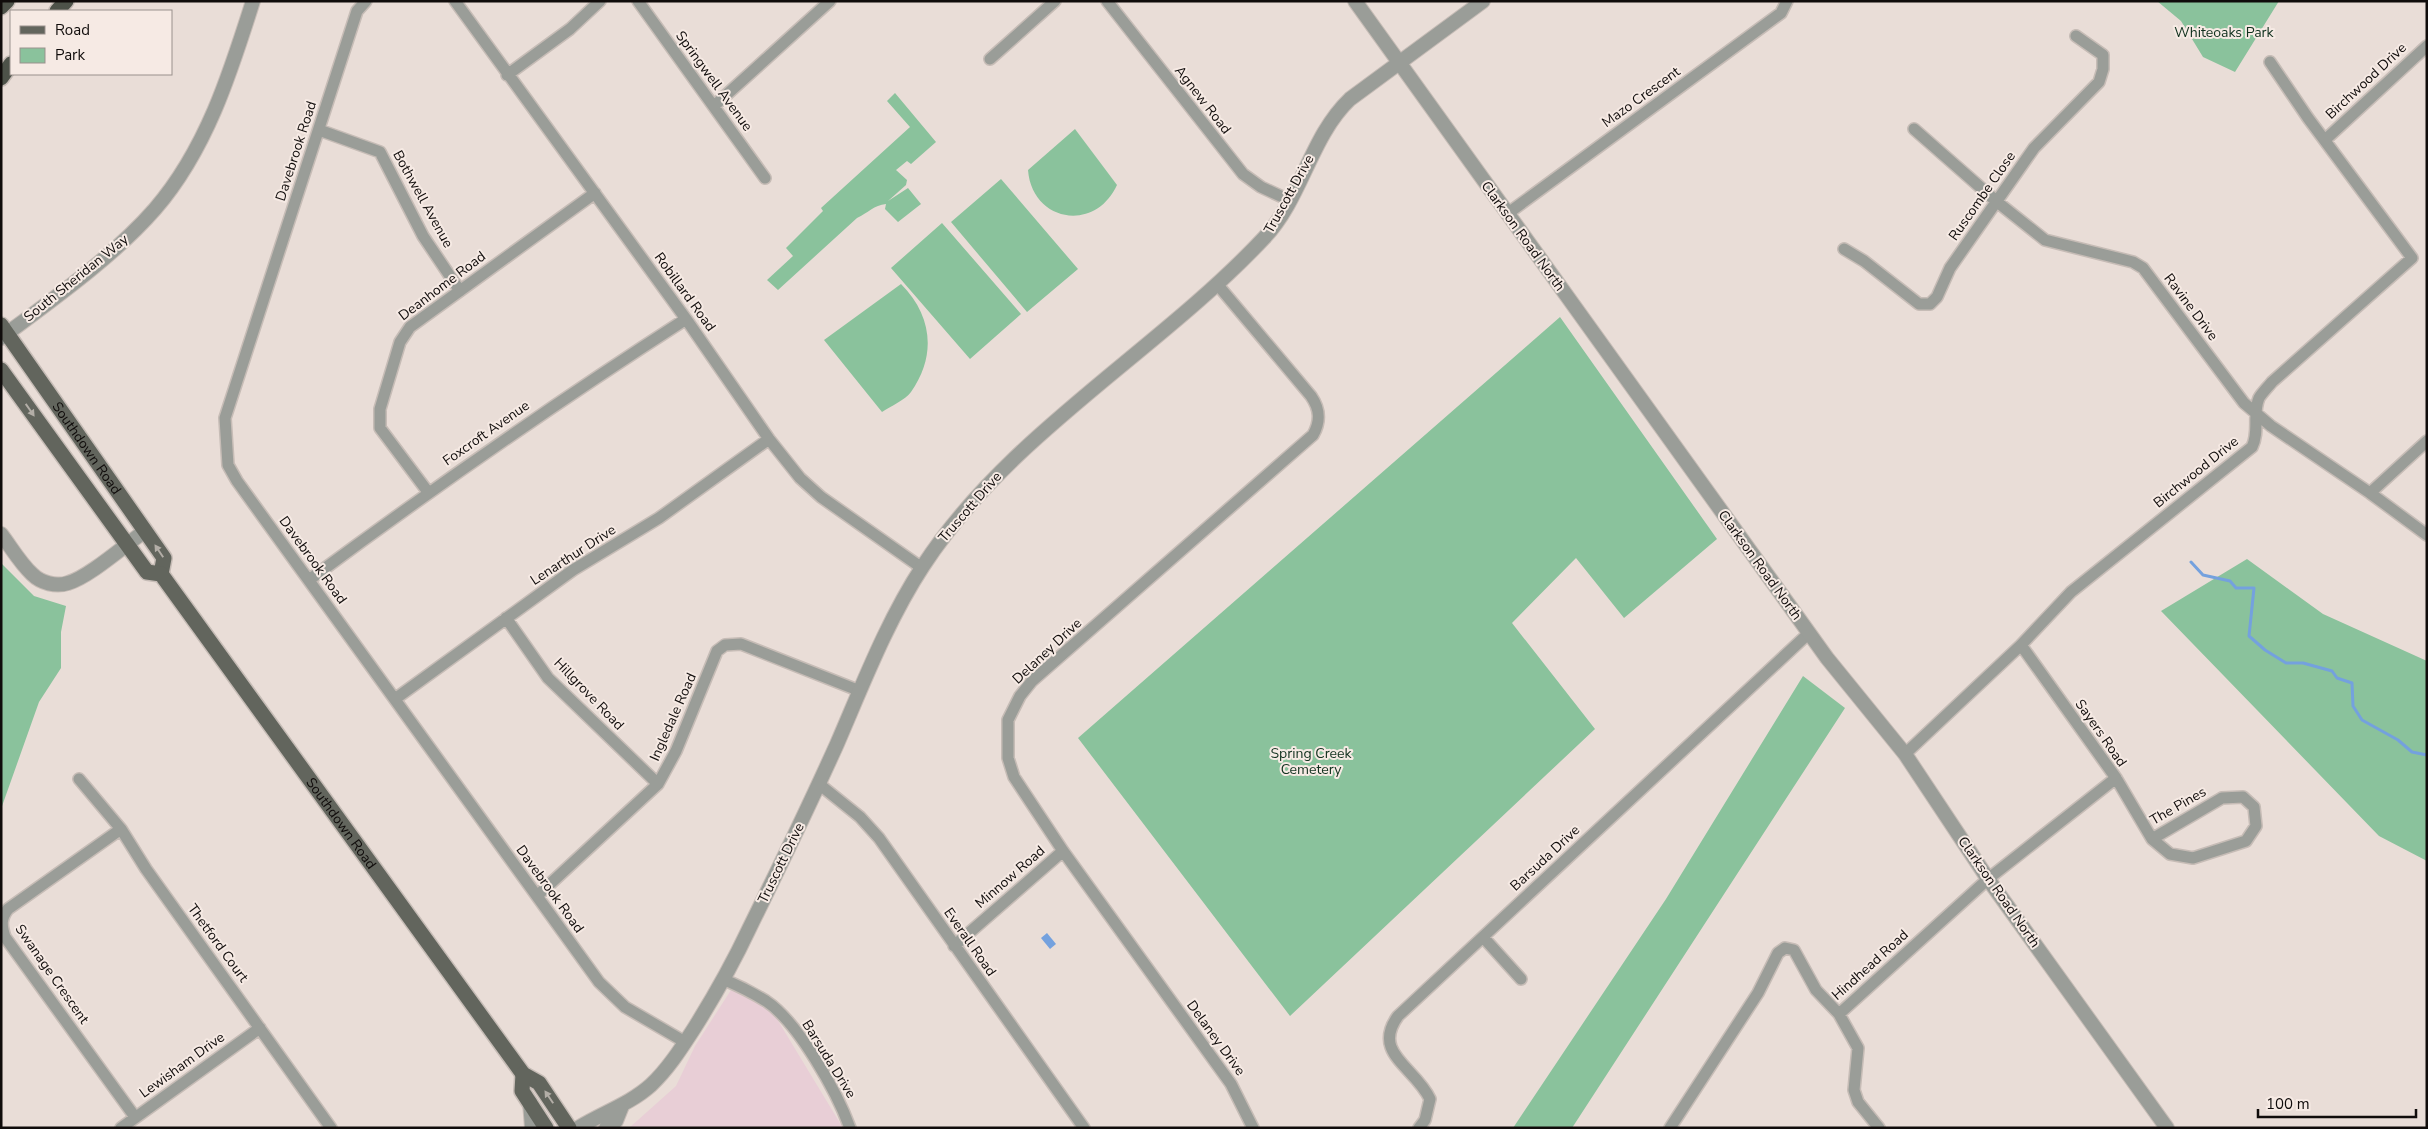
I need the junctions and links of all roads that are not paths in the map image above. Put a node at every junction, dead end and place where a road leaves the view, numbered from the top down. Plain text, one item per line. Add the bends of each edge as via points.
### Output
1 (7, 1) edge
2 (253, 1) edge
3 (366, 1) edge
4 (455, 1) edge
5 (600, 1) edge
6 (638, 1) edge
7 (830, 1) edge
8 (1055, 1) edge
9 (1108, 1) edge
10 (1355, 1) edge
11 (1483, 1) edge
12 (1788, 1) edge
13 (1, 7) edge
14 (2076, 36) dead end
15 (2427, 46) edge
16 (990, 59) dead end
17 (2270, 62) dead end
18 (1399, 63) junction
19 (10, 65) edge
20 (507, 75) junction
21 (1, 78) edge
22 (714, 106) junction
23 (1914, 129) dead end
24 (319, 130) junction
25 (2326, 139) junction
26 (765, 178) dead end
27 (595, 193) junction
28 (1289, 200) junction
29 (1996, 201) junction
30 (1507, 214) junction
31 (1844, 249) dead end
32 (1217, 284) junction
33 (460, 290) junction
34 (686, 319) junction
35 (3, 332) edge
36 (1, 370) edge
37 (2256, 414) junction
38 (769, 439) junction
39 (2427, 441) edge
40 (428, 492) junction
41 (2370, 493) junction
42 (145, 531) junction
43 (1, 534) edge
44 (2427, 535) edge
45 (126, 544) junction
46 (922, 568) junction
47 (161, 574) junction
48 (308, 580) junction
49 (506, 618) junction
50 (1809, 633) junction
51 (2021, 646) junction
52 (860, 691) junction
53 (395, 699) junction
54 (1905, 754) junction
55 (2116, 778) junction
56 (79, 779) dead end
57 (658, 784) junction
58 (819, 784) junction
59 (121, 829) junction
60 (2152, 838) junction
61 (1064, 851) junction
62 (1988, 879) junction
63 (537, 896) junction
64 (1482, 937) junction
65 (954, 946) junction
66 (1521, 979) dead end
67 (725, 980) junction
68 (1839, 1014) junction
69 (260, 1028) junction
70 (685, 1042) junction
71 (523, 1074) junction
72 (530, 1102) junction
73 (622, 1106) junction
74 (135, 1117) junction
75 (1675, 1125) edge
76 (121, 1128) edge
77 (331, 1128) edge
78 (532, 1128) edge
79 (546, 1128) edge
80 (570, 1128) edge
81 (578, 1128) edge
82 (606, 1128) edge
83 (850, 1128) edge
84 (1084, 1128) edge
85 (1254, 1128) edge
86 (1419, 1128) edge
87 (1878, 1128) edge
88 (2167, 1128) edge

1 - 13 highway
2 - 35 street, South Sheridan Way via 218,103 200,142 170,190 113,250
3 - 24 street, Davebrook Road via 357,11
4 - 20 street, Robillard Road
5 - 20 street via 570,29
6 - 22 street, Springwell Avenue
7 - 22 street
8 - 16 street
9 - 28 street, Agnew Road via 1243,174
10 - 18 street, Clarkson Road North
11 - 18 street, Truscott Drive
12 - 30 street, Mazo Crescent via 1781,14
14 - 29 street, Ruscombe Close via 2102,55 2100,82 2034,148
15 - 25 street, Birchwood Drive
17 - 25 street, Birchwood Drive
18 - 28 street, Truscott Drive via 1334,114
18 - 30 street, Clarkson Road North
19 - 21 highway
20 - 27 street, Robillard Road
22 - 26 street, Springwell Avenue
23 - 29 street, Ravine Drive
24 - 33 street, Bothwell Avenue via 380,152 423,236
24 - 48 street, Davebrook Road via 225,418 228,465 236,481
25 - 37 street, Birchwood Drive via 2412,258 2272,382 2259,398
27 - 33 street, Deanhome Road
27 - 34 street, Robillard Road
28 - 32 street, Truscott Drive via 1267,236
29 - 31 street, Ruscombe Close via 1950,268 1937,297 1930,304 1919,304
29 - 37 street, Ravine Drive via 2045,240 2133,262 2143,268 2244,403
30 - 50 street, Clarkson Road North
32 - 46 street, Truscott Drive via 990,480 943,536
32 - 61 street, Delaney Drive via 1318,407 1318,426 1313,435 1032,681 1020,696 1008,720 1008,758 1014,777
33 - 40 street, Deanhome Road via 404,333 378,418 380,428
34 - 38 street, Robillard Road
34 - 40 street, Foxcroft Avenue via 571,393
35 - 42 main road, Southdown Road
36 -> 45 main road, Southdown Road
37 - 41 street, Ravine Drive
37 - 51 street, Birchwood Drive via 2257,436 2252,447 2071,592
38 - 46 street, Robillard Road via 800,478 821,497
38 - 49 street, Lenarthur Drive via 659,518 573,570
39 - 41 street
40 - 48 street, Foxcroft Avenue
41 - 44 street, Ravine Drive
42 - 45 street
47 -> 42 main road, Southdown Road via 164,558
43 - 45 street via 32,574 52,584 70,583
45 - 47 main road, Southdown Road via 147,572
46 - 52 street, Truscott Drive via 889,627
47 - 71 main road, Southdown Road
48 - 53 street, Davebrook Road
49 - 53 street, Lenarthur Drive
49 - 57 street, Hillgrove Road via 548,678
50 - 54 street, Clarkson Road North
50 - 64 street, Barsuda Drive
51 - 54 street, Birchwood Drive
51 - 55 street, Sayers Road
52 - 57 street, Ingledale Road via 741,644 725,645 717,651 676,751
52 - 58 street, Truscott Drive
53 - 63 street, Davebrook Road
54 - 62 street, Clarkson Road North
55 - 60 street, The Pines
55 - 62 street, Sayers Road
56 - 59 street, Thetford Court
57 - 63 street, Ingledale Road
58 - 65 street, Everall Road via 860,817 879,838
58 - 67 street, Truscott Drive
59 - 69 street, Thetford Court
59 - 74 street, Swanage Crescent via 8,908 2,917 2,928 5,937
60 - 60 street, The Pines via 2170,854 2193,858 2246,841 2256,826 2254,808 2243,797 2222,798
61 - 65 street, Minnow Road
61 - 85 street, Delaney Drive via 1231,1084
62 - 68 street, Hindhead Road
62 - 88 street, Clarkson Road North
63 - 70 street, Davebrook Road via 612,997
64 - 66 street
64 - 86 street, Barsuda Drive via 1398,1016 1388,1037 1389,1048 1424,1086 1430,1098 1425,1120
65 - 84 street, Everall Road
67 - 70 street, Truscott Drive
67 - 83 street, Barsuda Drive via 767,1002 798,1034 827,1081
68 - 75 street, Hindhead Road via 1816,990 1794,950 1785,948 1778,953 1758,992
68 - 87 street via 1858,1048 1854,1090 1858,1102
69 - 74 street, Lewisham Drive
69 - 77 street, Thetford Court
70 - 73 street, Truscott Drive via 651,1085
71 - 72 main road, Southdown Road via 522,1091
80 -> 71 main road, Southdown Road via 539,1083
72 - 78 street
72 - 79 main road, Southdown Road
73 - 81 street, Truscott Drive via 606,1110
73 - 82 street, Truscott Drive via 616,1121
74 - 76 street, Lewisham Drive

